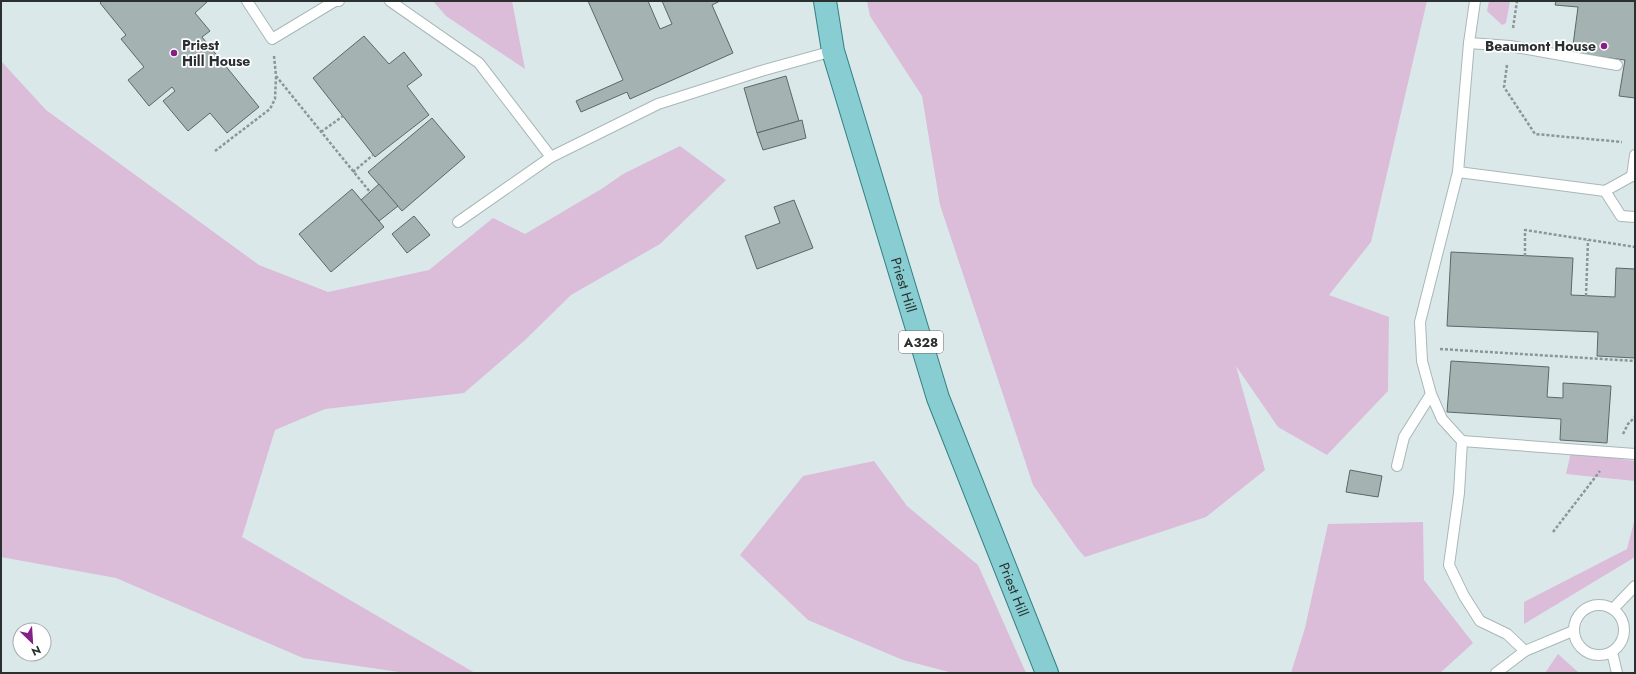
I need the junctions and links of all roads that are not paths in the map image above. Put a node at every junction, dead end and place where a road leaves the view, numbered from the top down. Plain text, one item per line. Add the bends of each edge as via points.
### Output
1 (248, 1) edge
2 (339, 1) edge
3 (390, 1) edge
4 (825, 1) edge
5 (1475, 1) edge
6 (1469, 43) junction
7 (833, 51) junction
8 (1617, 65) dead end
9 (1635, 155) edge
10 (551, 157) junction
11 (1458, 172) junction
12 (1634, 176) edge
13 (1605, 192) junction
14 (1635, 217) edge
15 (458, 222) dead end
16 (1431, 394) junction
17 (1462, 441) junction
18 (1635, 454) edge
19 (1397, 466) dead end
20 (1635, 586) edge
21 (1613, 609) junction
22 (1574, 632) junction
23 (1525, 651) junction
24 (1612, 652) junction
25 (1047, 673) edge
26 (1496, 673) edge
27 (1617, 673) edge

1 - 2 lane via 272,39
3 - 10 lane via 478,63
4 - 7 main road, Priest Hill / A328
5 - 6 lane
6 - 8 lane via 1510,46
6 - 11 lane
7 - 10 lane via 658,104
7 - 25 main road, Priest Hill / A328 via 938,398
9 - 12 lane
10 - 15 lane
11 - 13 lane
11 - 16 lane via 1420,322 1422,361
12 - 13 lane
13 - 14 lane via 1621,216
16 - 17 lane via 1442,419
16 - 19 lane via 1404,437
17 - 18 lane
17 - 23 lane via 1459,493 1449,565 1480,621 1507,634
20 - 21 lane
21 - 22 lane via 1605,605 1587,608 1574,623
21 - 24 lane via 1622,619 1625,628 1622,642
22 - 23 lane
22 - 24 lane via 1575,640 1588,653 1603,656
23 - 26 lane
24 - 27 lane

